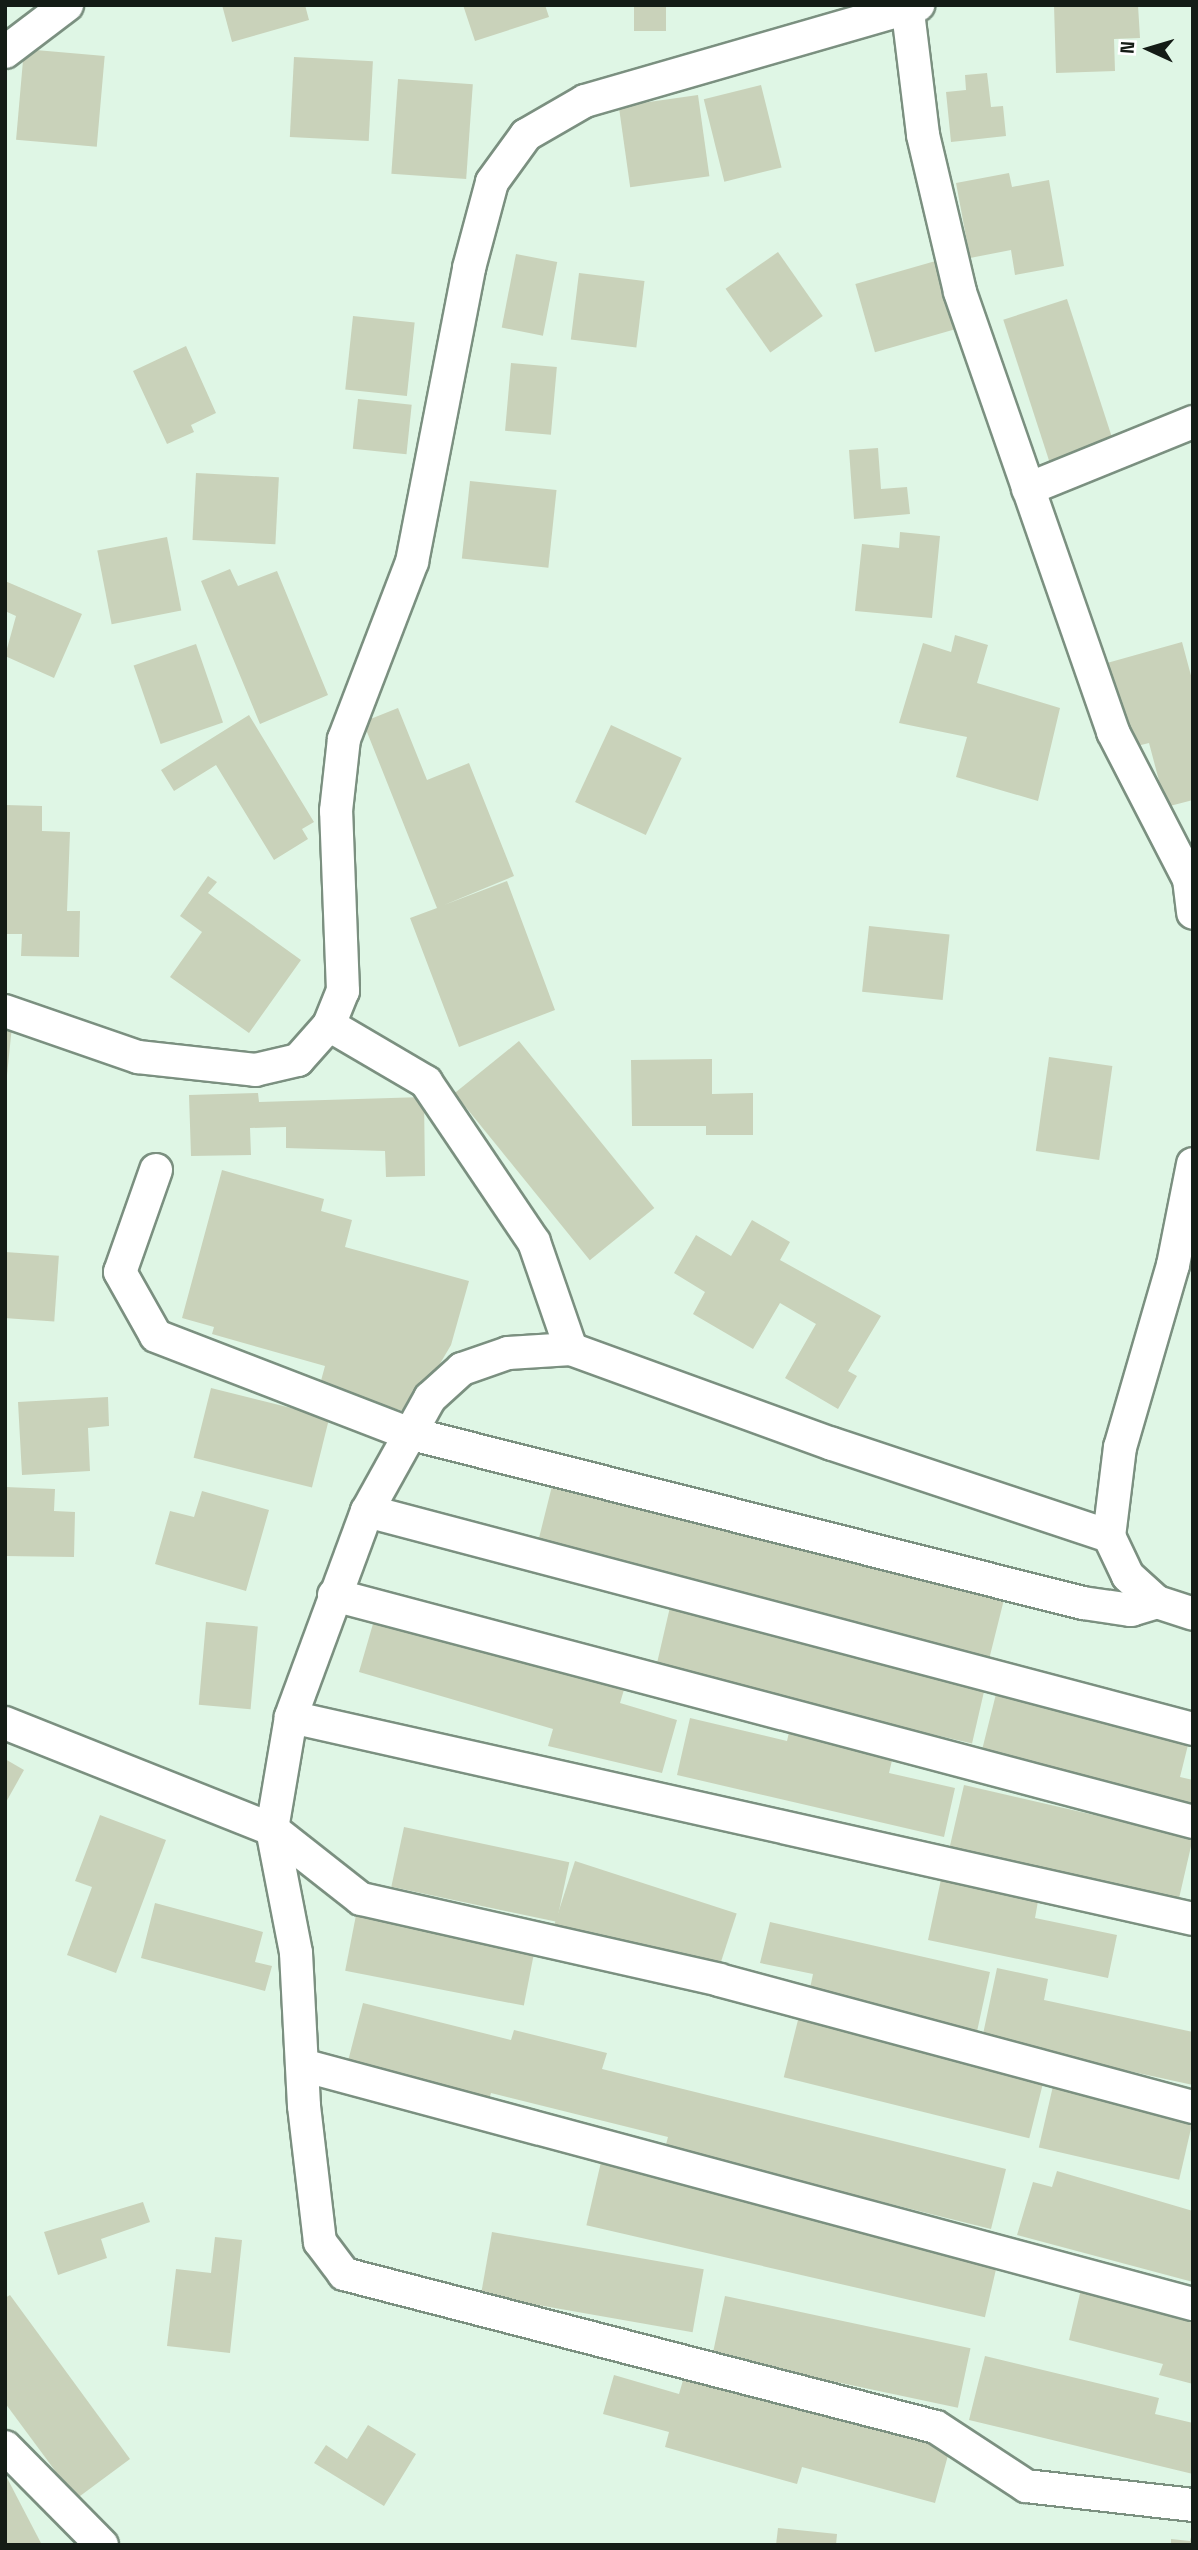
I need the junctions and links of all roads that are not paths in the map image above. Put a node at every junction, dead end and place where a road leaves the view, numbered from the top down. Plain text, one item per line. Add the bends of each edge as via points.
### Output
1 (67, 5) edge
2 (913, 8) edge
3 (5, 52) edge
4 (1193, 422) edge
5 (1028, 489) junction
6 (1193, 913) edge
7 (5, 1011) edge
8 (329, 1025) junction
9 (156, 1170) dead end
10 (1192, 1178) edge
11 (571, 1349) junction
12 (408, 1433) junction
13 (368, 1511) junction
14 (1109, 1536) junction
15 (334, 1595) junction
16 (1157, 1602) junction
17 (1193, 1614) edge
18 (291, 1717) junction
19 (5, 1723) edge
20 (1193, 1729) edge
21 (1193, 1822) edge
22 (272, 1829) junction
23 (1193, 1919) edge
24 (302, 2065) junction
25 (1193, 2108) edge
26 (1193, 2304) edge
27 (5, 2447) edge
28 (1193, 2505) edge
29 (102, 2545) edge

1 - 3 street
2 - 5 street via 923,135 940,216 960,292
2 - 8 street via 585,101 526,135 492,182 469,268 412,562 344,739 336,811 343,991
4 - 5 street
5 - 6 street via 1113,732 1189,879
7 - 8 street via 138,1057 255,1070 298,1060
8 - 11 street via 426,1082 534,1242
9 - 12 street via 120,1272 156,1336
10 - 14 street via 1173,1265 1120,1447
11 - 12 street via 508,1353 462,1369 430,1398
11 - 14 street via 832,1444
12 - 13 street
12 - 16 street via 1083,1603 1132,1610
13 - 15 street
13 - 20 street
14 - 16 street via 1128,1576
15 - 18 street
15 - 21 street
16 - 17 street
18 - 22 street
18 - 23 street
19 - 22 street
22 - 24 street via 296,1953
22 - 25 street via 361,1899 719,1980
24 - 26 street
24 - 28 street via 320,2242 344,2274 936,2427 1026,2486
27 - 29 street

